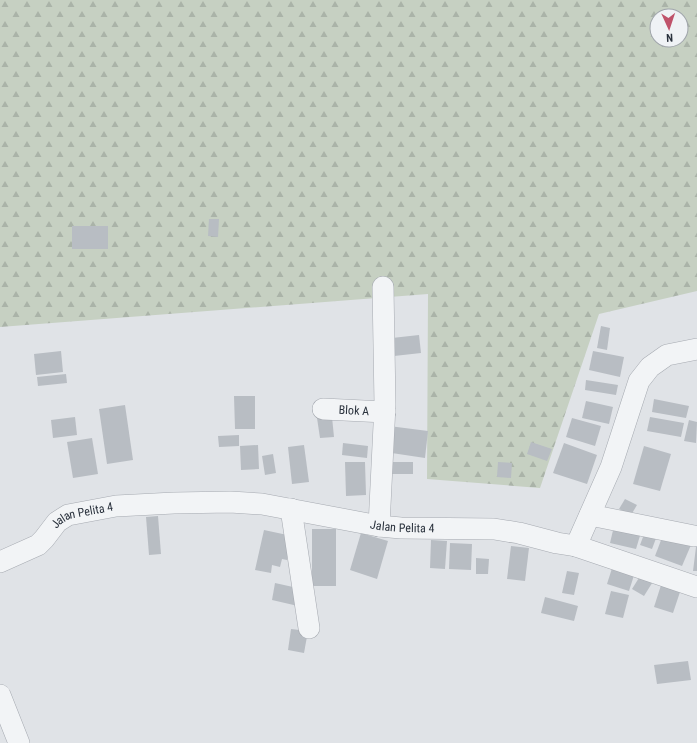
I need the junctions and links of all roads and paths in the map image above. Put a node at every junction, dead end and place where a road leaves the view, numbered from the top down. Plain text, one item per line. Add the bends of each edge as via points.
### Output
1 (383, 287) dead end
2 (697, 349) edge
3 (323, 409) dead end
4 (384, 412) junction
5 (291, 509) junction
6 (590, 515) junction
7 (379, 526) junction
8 (694, 536) dead end
9 (576, 546) junction
10 (0, 562) edge
11 (697, 587) edge
12 (310, 628) dead end
13 (0, 695) edge
14 (19, 743) edge

1 - 4 street
2 - 6 street via 667,355 650,367 638,381 611,467
3 - 4 street, Blok A
4 - 7 street
5 - 7 street, Jalan Pelita 4
5 - 10 street, Jalan Pelita 4 via 262,504 212,502 142,504 90,510 68,515 56,522 38,545
5 - 12 street
6 - 8 street
6 - 9 street
7 - 9 street, Jalan Pelita 4 via 494,530
9 - 11 street, Jalan Pelita 4
13 - 14 street

